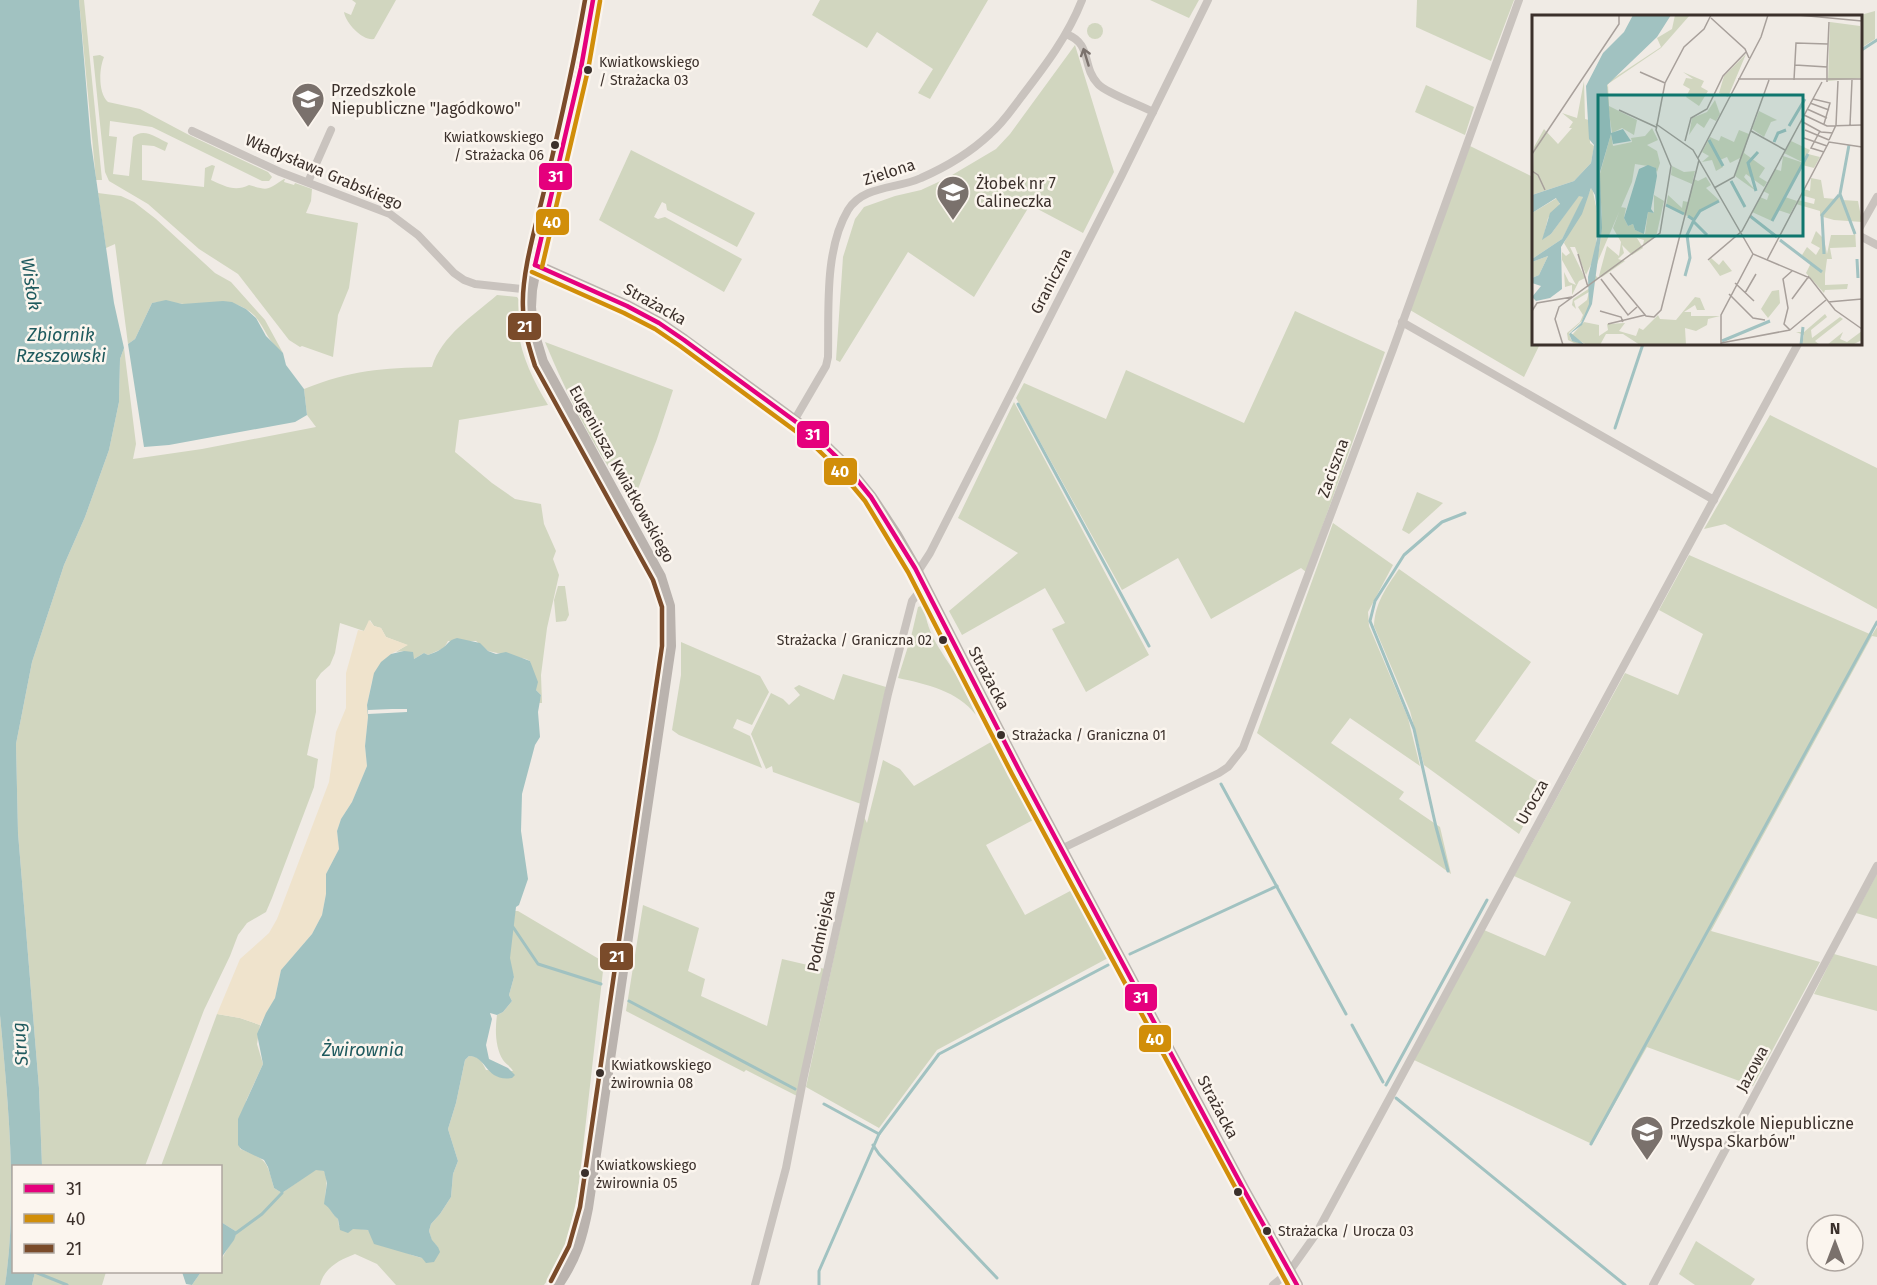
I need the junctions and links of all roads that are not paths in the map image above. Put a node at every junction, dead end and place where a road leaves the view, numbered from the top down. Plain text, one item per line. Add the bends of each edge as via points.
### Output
1 (593, 0) edge
2 (1082, 0) edge
3 (1208, 0) edge
4 (1519, 0) edge
5 (1066, 34) junction
6 (1153, 112) junction
7 (331, 130) dead end
8 (192, 131) dead end
9 (308, 182) junction
10 (1877, 196) edge
11 (1862, 223) edge
12 (1862, 237) edge
13 (1877, 245) edge
14 (535, 265) junction
15 (531, 290) junction
16 (1402, 322) junction
17 (1797, 345) edge
18 (795, 419) junction
19 (1714, 500) junction
20 (917, 573) junction
21 (923, 587) junction
22 (1061, 849) junction
23 (1877, 866) edge
24 (1289, 1272) junction
25 (557, 1285) edge
26 (755, 1285) edge
27 (1273, 1285) edge
28 (1297, 1285) edge
29 (1653, 1285) edge

1 - 14 street, Eugeniusza Kwiatkowskiego
2 - 5 street, Zielona
3 - 6 street, Graniczna
4 - 16 street, Zaciszna
6 -> 5 street via 1100,86 1092,76 1082,44
5 - 18 street, Zielona via 1002,122 979,144 919,179 868,193 849,208 836,243 830,278 826,366
6 - 20 street, Graniczna
7 - 9 street
8 - 9 street, Władysława Grabskiego
9 - 15 street, Władysława Grabskiego via 390,214 464,280
10 - 11 street
12 - 13 street
14 - 15 street, Eugeniusza Kwiatkowskiego
14 - 18 street, Strażacka via 659,323
15 - 25 street, Eugeniusza Kwiatkowskiego via 530,317 539,357 660,577 669,606 670,629 667,672 587,1208 574,1258
16 - 19 street
16 - 22 street, Zaciszna via 1243,748 1219,773
17 - 19 street, Urocza
18 - 20 street, Strażacka via 864,488
19 - 24 street, Urocza via 1316,1234
20 - 21 street, Strażacka
21 - 22 street, Strażacka
21 - 26 street, Podmiejska via 912,601 888,694 786,1168
22 - 24 street, Strażacka
23 - 29 street, Jazowa
24 - 27 street
24 - 28 street, Strażacka

